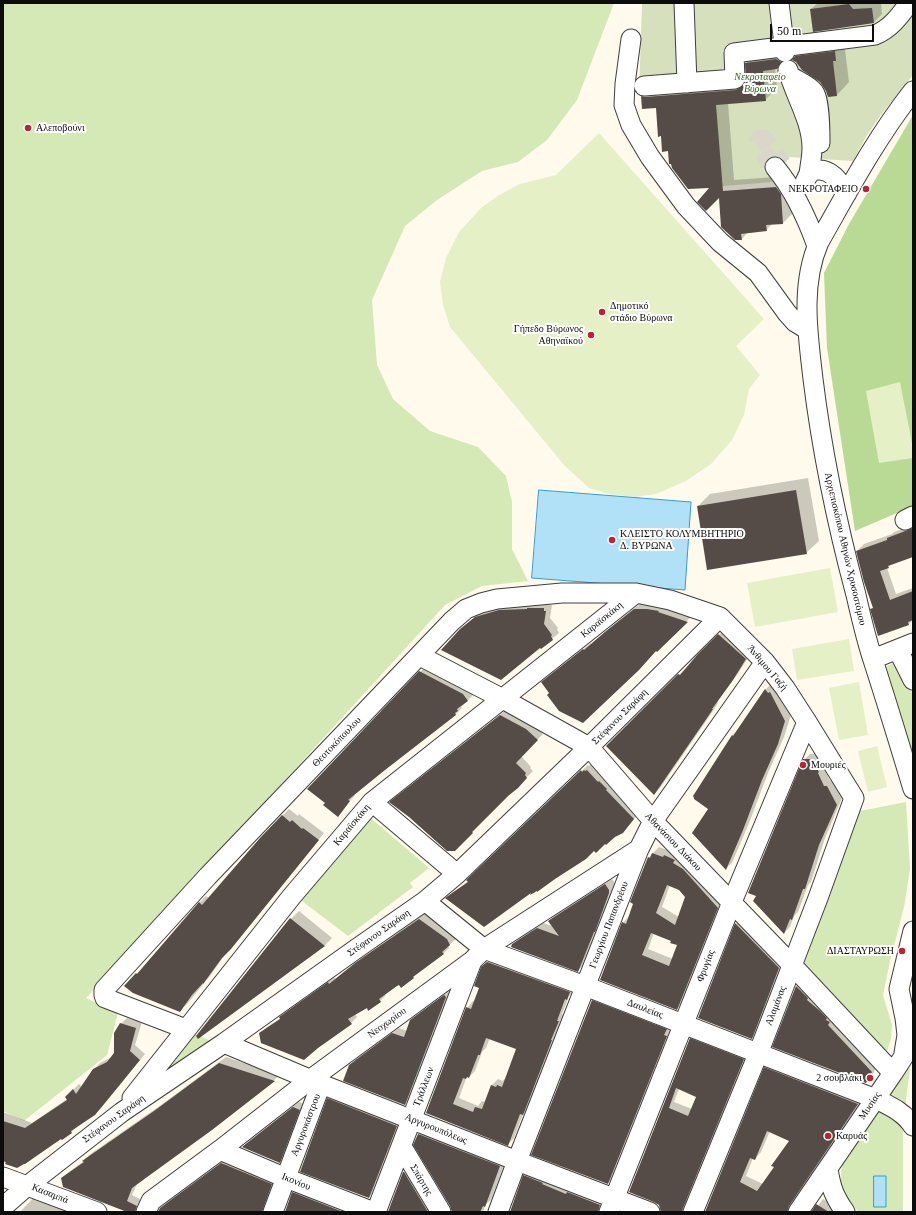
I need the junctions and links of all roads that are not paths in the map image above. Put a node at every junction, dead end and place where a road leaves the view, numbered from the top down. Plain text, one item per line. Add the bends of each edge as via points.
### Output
1 (684, 3) edge
2 (779, 3) edge
3 (909, 3) edge
4 (631, 39) dead end
5 (787, 61) junction
6 (687, 82) junction
7 (644, 86) dead end
8 (913, 91) edge
9 (862, 167) junction
10 (817, 171) junction
11 (847, 193) junction
12 (803, 194) junction
13 (821, 240) junction
14 (808, 330) junction
15 (636, 593) junction
16 (720, 617) junction
17 (905, 647) edge
18 (420, 656) junction
19 (872, 659) junction
20 (765, 662) junction
21 (913, 680) edge
22 (503, 699) junction
23 (807, 722) junction
24 (589, 747) junction
25 (913, 789) edge
26 (854, 798) joint
27 (372, 802) junction
28 (653, 821) junction
29 (639, 849) junction
30 (457, 874) junction
31 (425, 901) junction
32 (732, 902) junction
33 (913, 931) edge
34 (909, 953) junction
35 (478, 955) junction
36 (792, 965) junction
37 (912, 975) edge
38 (586, 986) junction
39 (913, 1000) edge
40 (683, 1024) junction
41 (186, 1029) junction
42 (913, 1038) edge
43 (224, 1043) junction
44 (758, 1054) junction
45 (904, 1056) junction
46 (893, 1073) junction
47 (316, 1081) junction
48 (876, 1099) junction
49 (122, 1112) junction
50 (412, 1119) junction
51 (913, 1126) edge
52 (402, 1147) junction
53 (220, 1150) junction
54 (517, 1161) junction
55 (828, 1168) junction
56 (3, 1176) edge
57 (286, 1178) junction
58 (27, 1186) junction
59 (612, 1205) edge
60 (3, 1207) edge
61 (97, 1212) edge
62 (146, 1212) edge
63 (273, 1212) edge
64 (375, 1212) edge
65 (441, 1212) edge
66 (498, 1212) edge
67 (650, 1212) edge
68 (693, 1212) edge
69 (798, 1212) edge
70 (845, 1212) edge

1 - 6 street
2 - 5 street
3 - 5 street via 897,19 882,32
4 - 14 street via 624,105 631,125 650,157 691,211 720,242 758,273 787,313
5 - 6 street via 734,54 735,79
5 - 10 street via 810,134
6 - 7 street
8 - 9 street, Αρχιεπισκόπου Αθηνών Χρυσοστόμου
9 - 10 street
9 - 11 street, Αρχιεπισκόπου Αθηνών Χρυσοστόμου
10 - 11 street via 829,172
10 - 12 street via 806,178
11 - 13 street, Αρχιεπισκόπου Αθηνών Χρυσοστόμου
12 - 13 street
12 - 13 street via 794,180 778,166 811,228
13 - 14 street, Αρχιεπισκόπου Αθηνών Χρυσοστόμου via 811,268 807,302
14 - 19 street, Αρχιεπισκόπου Αθηνών Χρυσοστόμου via 826,470
15 - 16 street, Άνθιμου Γαζή via 670,600
15 - 18 street, Θεοτοκόπουλου via 562,593 497,599 481,603 466,609 452,621
15 - 22 street, Καραϊσκάκη
16 - 20 street, Άνθιμου Γαζή
16 - 24 street, Στέφανου Σαράφη
17 - 19 street
17 - 21 street
18 - 22 street, Αθανάσιου Διάκου
18 - 41 street, Θεοτοκόπουλου via 208,876 104,990 105,998
19 - 25 street, Αρχιεπισκόπου Αθηνών Χρυσοστόμου
20 - 23 street, Άνθιμου Γαζή
20 - 28 street, Γεωργίου Παπανδρέου
22 - 24 street, Αθανάσιου Διάκου
22 - 27 street, Καραϊσκάκη
23 - 26 street, Άνθιμου Γαζή
23 - 32 street, Φρυγίας
24 - 28 street, Αθανάσιου Διάκου
24 - 30 street, Στέφανου Σαράφη
26 - 36 street, Αλαμάνας
27 - 30 street
27 - 41 street, Καραϊσκάκη via 292,896
28 - 29 street, Γεωργίου Παπανδρέου
28 - 32 street, Αθανάσιου Διάκου
29 - 35 street, Νεοχωρίου
29 - 38 street, Γεωργίου Παπανδρέου
30 - 31 street, Στέφανου Σαράφη
31 - 35 street, Δαυλείας
31 - 43 street, Στέφανου Σαράφη
32 - 36 street, Αθανάσιου Διάκου
32 - 40 street, Φρυγίας
33 - 34 street
34 - 37 street
34 - 45 street via 899,989 907,1035
35 - 38 street, Δαυλείας
35 - 47 street, Νεοχωρίου
35 - 50 street, Τράλλεων
36 - 44 street, Αλαμάνας
36 - 46 street, Αθανάσιου Διάκου
37 - 39 street
38 - 40 street, Δαυλείας
38 - 54 street, Γεωργίου Παπανδρέου
40 - 44 street, Δαυλείας
40 - 59 street, Φρυγίας
41 - 49 street, Καραϊσκάκη
42 - 45 street, Μυσίας
43 - 47 street, Αργυρουπόλεως
43 - 49 street, Στέφανου Σαράφη
44 - 48 street, Δαυλείας
44 - 68 street, Αλαμάνας
45 - 46 street, Μυσίας
46 - 48 street, Μυσίας
47 - 50 street, Αργυρουπόλεως
47 - 53 street, Νεοχωρίου
47 - 57 street, Αργυροκάστρου
48 - 51 street, Δαυλείας via 898,1110
48 - 55 street, Μυσίας
49 - 58 street, Στέφανου Σαράφη
50 - 52 street, Τράλλεων
50 - 54 street, Αργυρουπόλεως
52 - 64 street, Τράλλεων
52 - 65 street, Σπάρτης
53 - 57 street, Ικονίου
53 - 62 street, Νεοχωρίου via 151,1201
54 - 59 street, Αργυρουπόλεως
54 - 66 street, Γεωργίου Παπανδρέου
55 - 69 street, Μυσίας
55 - 70 street via 836,1198
56 - 58 street, Κασαμπά
57 - 63 street, Αργυροκάστρου
57 - 64 street, Ικονίου
58 - 60 street, Στέφανου Σαράφη
58 - 61 street, Κασαμπά
59 - 67 street, Αργυρουπόλεως

